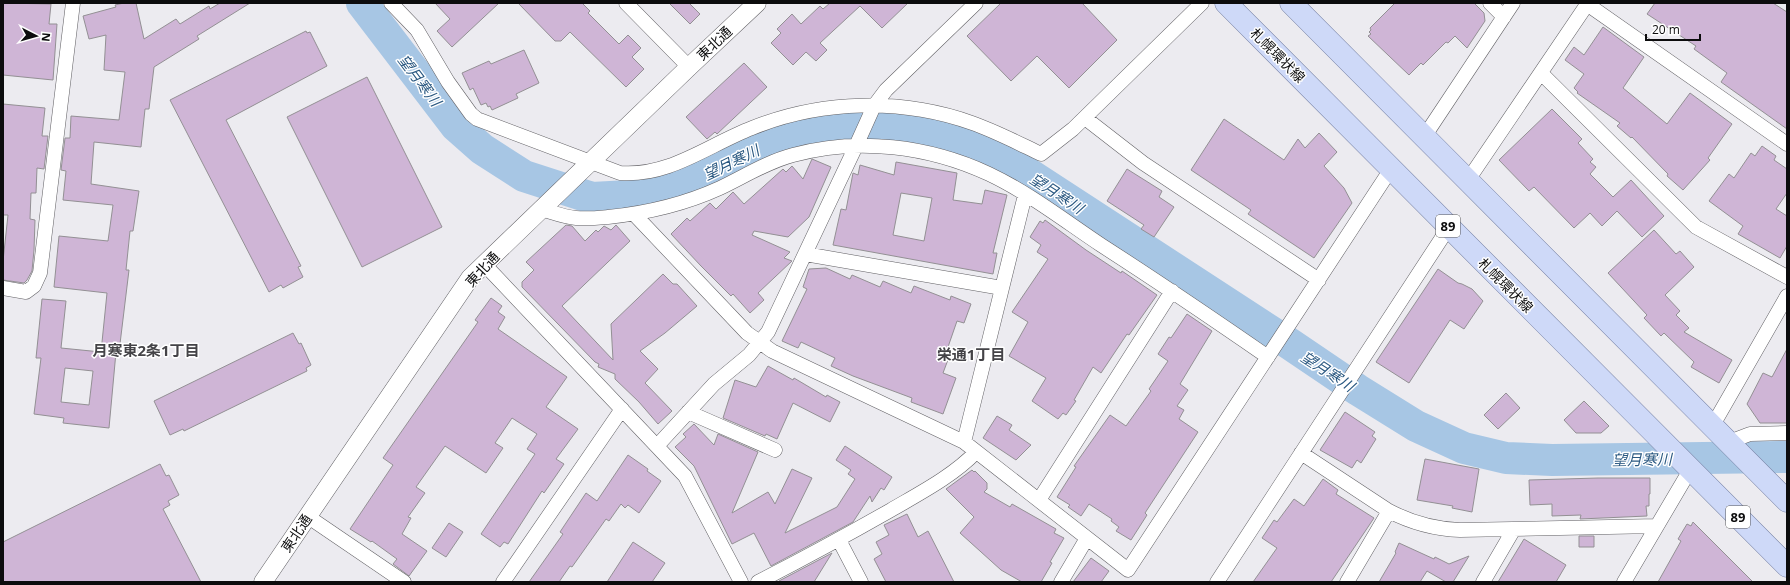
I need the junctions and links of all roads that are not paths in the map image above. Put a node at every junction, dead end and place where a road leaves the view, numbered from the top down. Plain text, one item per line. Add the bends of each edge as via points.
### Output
1 (73, 3) edge
2 (391, 3) edge
3 (626, 3) edge
4 (757, 3) edge
5 (976, 3) edge
6 (1202, 3) edge
7 (1226, 3) edge
8 (1291, 3) edge
9 (1490, 3) edge
10 (1514, 3) edge
11 (1588, 3) edge
12 (1504, 17) junction
13 (689, 67) junction
14 (1541, 72) junction
15 (871, 111) junction
16 (1085, 118) junction
17 (1424, 137) junction
18 (858, 141) junction
19 (1787, 144) edge
20 (591, 162) junction
21 (1391, 168) junction
22 (1468, 180) junction
23 (1025, 195) junction
24 (544, 206) junction
25 (634, 214) junction
26 (1449, 227) junction
27 (806, 254) junction
28 (484, 264) junction
29 (1787, 278) edge
30 (1319, 280) junction
31 (3, 288) edge
32 (1002, 288) junction
33 (1172, 291) junction
34 (1787, 296) edge
35 (759, 343) junction
36 (1271, 352) junction
37 (622, 409) junction
38 (688, 412) junction
39 (1712, 426) junction
40 (1787, 433) edge
41 (964, 442) junction
42 (1732, 445) junction
43 (657, 446) junction
44 (775, 450) dead end
45 (976, 452) junction
46 (1301, 453) junction
47 (1690, 469) junction
48 (1039, 500) junction
49 (1787, 501) edge
50 (1389, 511) junction
51 (307, 516) junction
52 (1657, 526) junction
53 (1514, 529) junction
54 (1087, 538) junction
55 (839, 540) junction
56 (1787, 566) edge
57 (263, 582) edge
58 (404, 582) edge
59 (503, 582) edge
60 (741, 582) edge
61 (758, 582) edge
62 (860, 582) edge
63 (1061, 582) edge
64 (1217, 582) edge
65 (1348, 582) edge
66 (1483, 582) edge
67 (1624, 582) edge

1 - 31 street via 40,273 34,286 26,292
2 - 20 street via 417,30 448,82 477,119
3 - 13 street
4 - 13 street, 東北通
5 - 15 street via 886,90
6 - 16 street
7 - 21 main road, 札幌環状線 / 89
8 - 17 main road
9 - 12 street
10 - 12 street
11 - 14 street
11 - 19 street
12 - 17 street
13 - 20 street, 東北通
14 - 22 street
14 - 29 street via 1696,227
15 - 16 street via 890,106 928,111 971,122 1041,154
15 - 18 street
15 - 20 street via 823,109 780,118 752,128 699,154 656,170 636,174 620,173
16 - 30 street via 1143,163
17 - 22 main road
18 - 23 street via 930,153 990,175
18 - 25 street via 792,155 712,191 673,205
18 - 27 street
20 - 24 street, 東北通
21 - 26 main road, 札幌環状線 / 89
21 - 30 street
22 - 39 main road
23 - 32 street
23 - 33 street
24 - 25 street via 573,218
24 - 28 street, 東北通
25 - 35 street
26 - 46 street
26 - 47 main road, 札幌環状線 / 89
27 - 32 street
27 - 35 street via 768,332
28 - 37 street
28 - 51 street, 東北通 via 470,278
30 - 36 street
32 - 41 street
33 - 36 street
33 - 48 street
34 - 39 street
35 - 38 street
35 - 41 street via 772,352
36 - 54 street via 1128,570
37 - 43 street
37 - 59 street
38 - 43 street
38 - 44 street
39 - 42 main road
40 - 42 street via 1750,434
41 - 45 street
42 - 49 main road
43 - 60 street via 685,476
45 - 48 street
45 - 55 street via 965,463 914,497
46 - 50 street
46 - 64 street
47 - 52 street
47 - 56 main road, 札幌環状線 / 89
48 - 54 street
50 - 53 street via 1414,522 1440,529
50 - 65 street
51 - 57 street, 東北通
51 - 58 street
52 - 53 street
52 - 67 street
53 - 66 street
54 - 63 street
55 - 61 street
55 - 62 street

